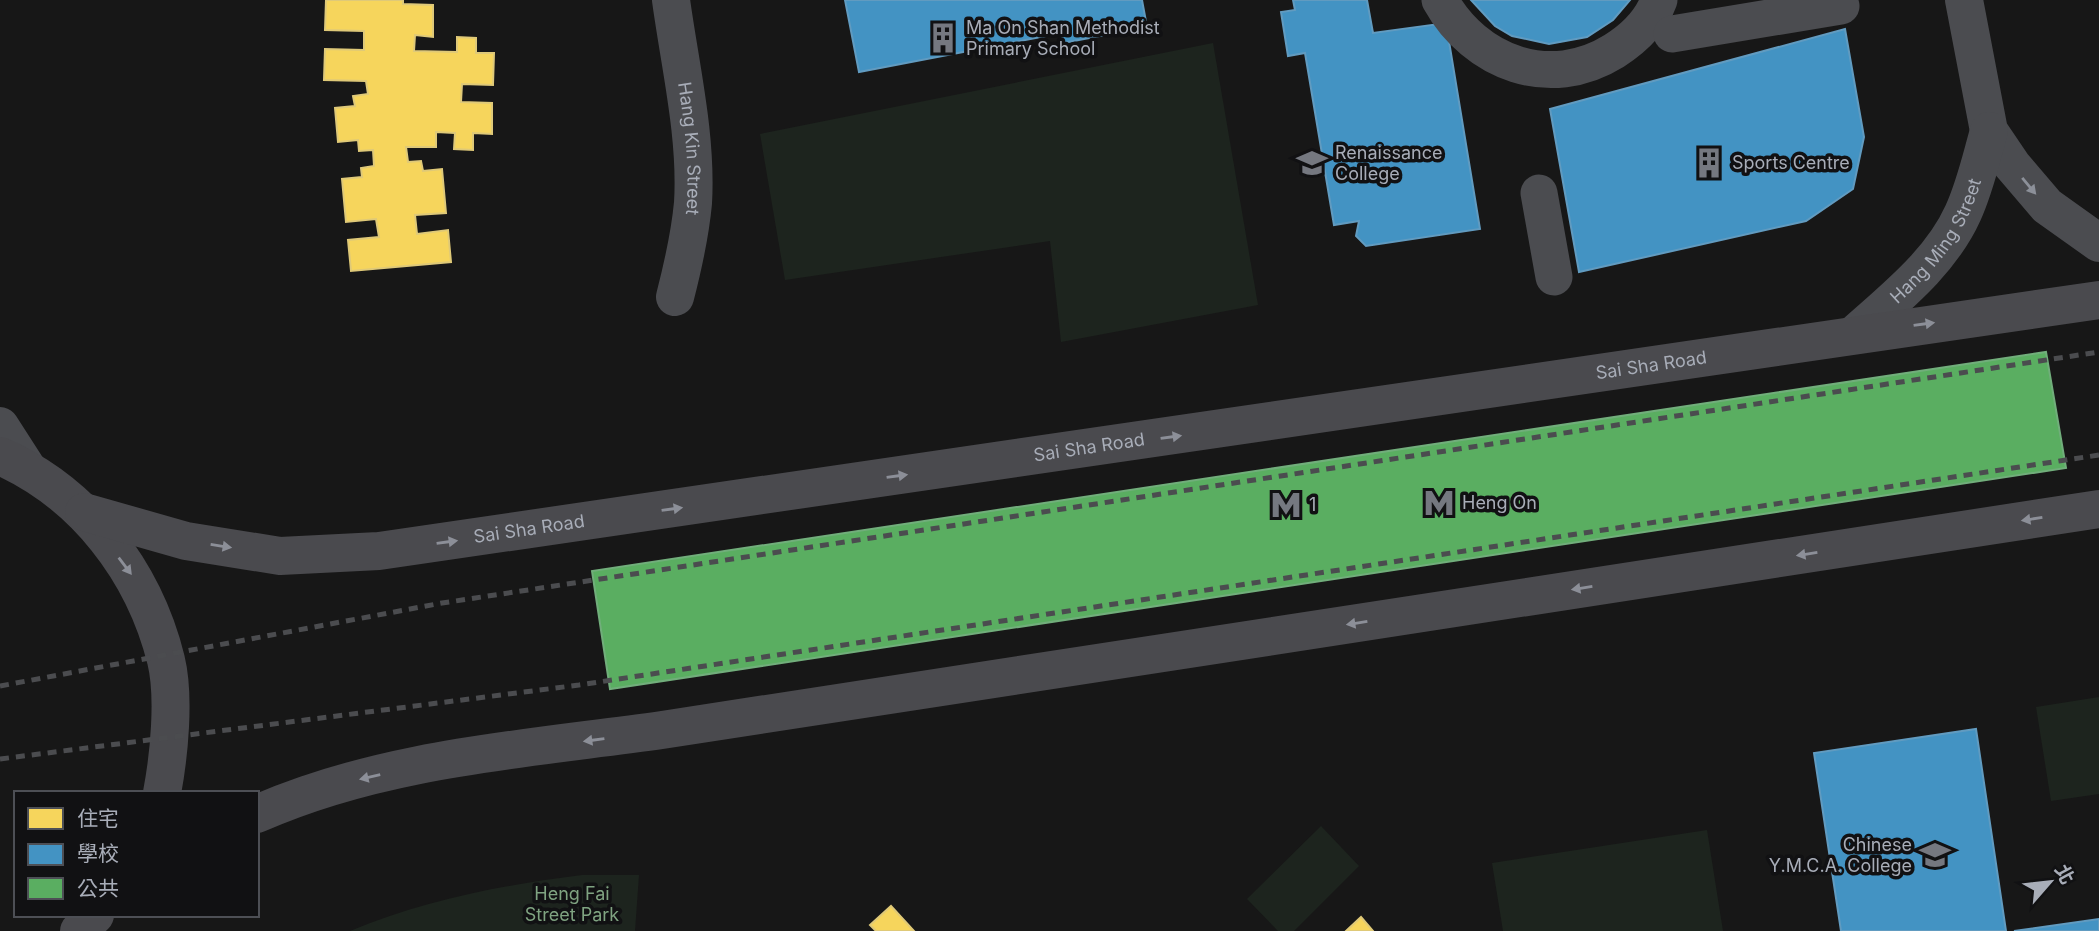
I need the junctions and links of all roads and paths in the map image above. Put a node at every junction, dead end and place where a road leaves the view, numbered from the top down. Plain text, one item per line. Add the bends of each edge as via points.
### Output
1 (671, 0) edge
2 (1440, 0) edge
3 (1659, 0) edge
4 (1964, 0) edge
5 (1841, 6) dead end
6 (1672, 34) dead end
7 (1989, 131) junction
8 (1539, 193) dead end
9 (2099, 243) edge
10 (1554, 277) dead end
11 (675, 297) dead end
12 (2099, 300) edge
13 (1856, 333) junction
14 (0, 426) edge
15 (13, 462) edge
16 (2099, 509) edge
17 (84, 512) junction
18 (162, 791) edge
19 (259, 813) edge
20 (93, 917) edge
21 (79, 931) edge

1 - 11 street, Hang Kin Street via 693,155 687,251
2 - 3 street via 1451,20 1479,47 1500,60 1549,71 1598,61 1631,40
4 - 7 street, Hang Ming Street
5 - 6 street
7 -> 9 street, Hang Ming Street via 2047,206
7 - 13 street, Hang Ming Street via 1962,215 1945,243 1916,278
8 - 10 street
13 -> 12 main road, Sai Sha Road
17 -> 13 main road, Sai Sha Road via 186,541 280,556 379,551
14 - 15 street
15 - 17 main road
16 -> 19 main road via 731,720 457,758 363,778
17 -> 18 main road via 136,580 166,662 170,747
20 - 21 main road

